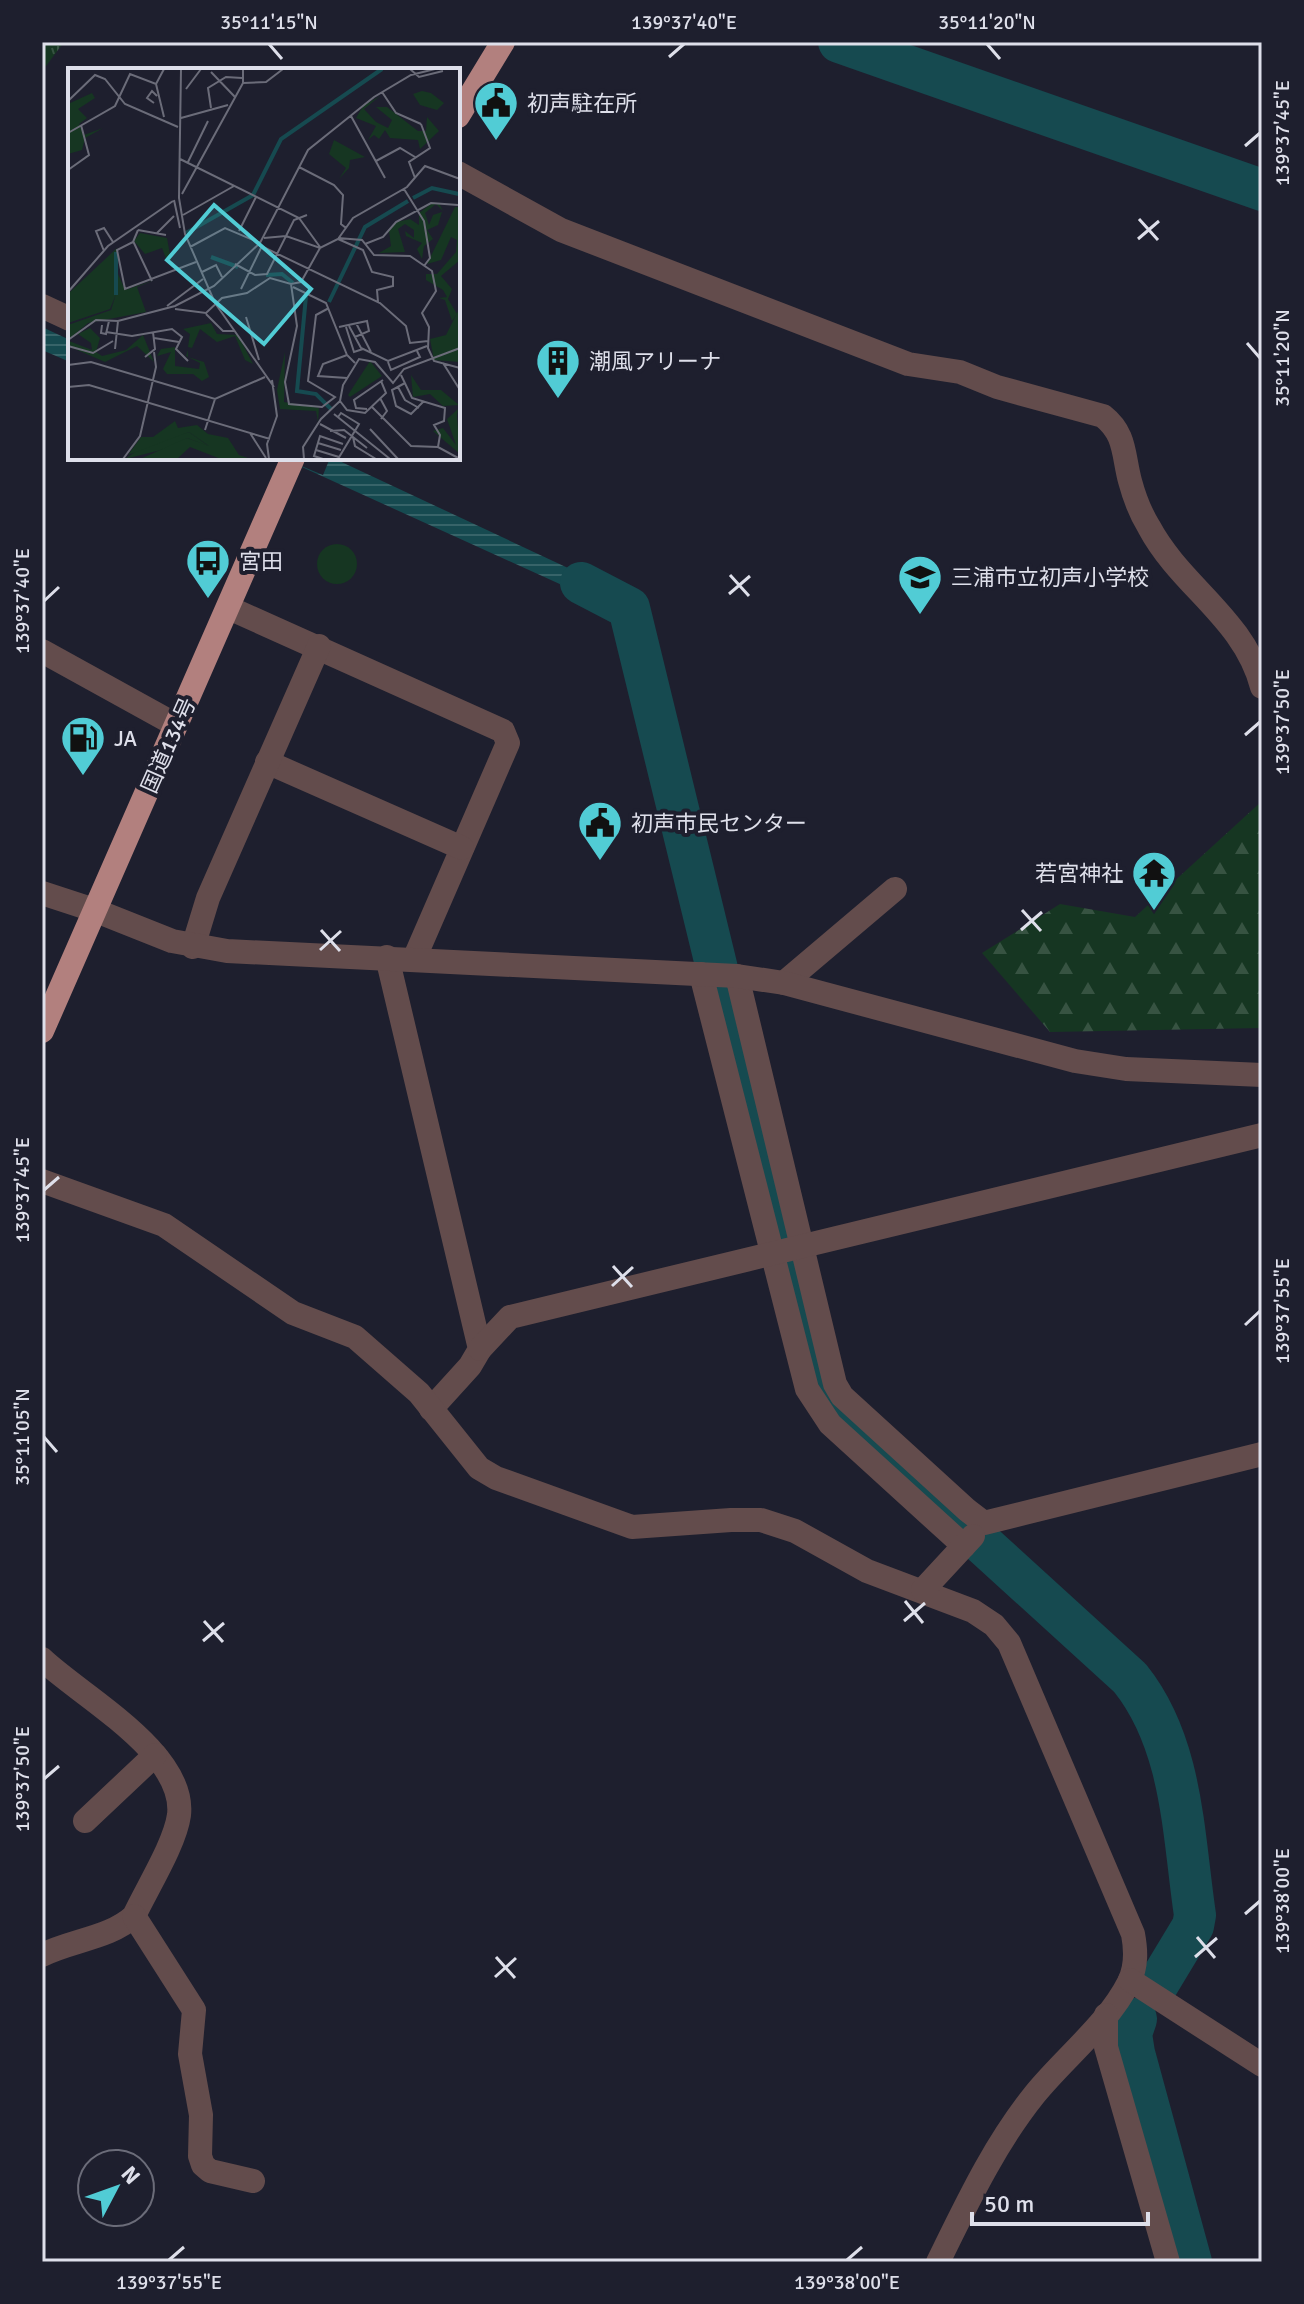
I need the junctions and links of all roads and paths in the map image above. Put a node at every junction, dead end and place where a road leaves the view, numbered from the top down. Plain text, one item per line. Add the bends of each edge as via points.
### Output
1 (503, 42) edge
2 (460, 113) edge
3 (460, 174) edge
4 (42, 306) edge
5 (68, 318) edge
6 (290, 466) edge
7 (229, 608) junction
8 (1254, 642) edge
9 (319, 646) junction
10 (42, 651) edge
11 (1262, 687) edge
12 (176, 725) junction
13 (267, 762) junction
14 (462, 848) junction
15 (895, 889) dead end
16 (42, 893) edge
17 (94, 910) junction
18 (193, 947) junction
19 (387, 957) junction
20 (415, 957) junction
21 (720, 975) junction
22 (784, 983) junction
23 (43, 1026) edge
24 (1262, 1075) edge
25 (1262, 1135) edge
26 (42, 1181) edge
27 (787, 1250) junction
28 (480, 1349) junction
29 (431, 1409) junction
30 (1262, 1454) edge
31 (973, 1535) junction
32 (923, 1590) junction
33 (42, 1659) edge
34 (155, 1755) junction
35 (85, 1821) dead end
36 (134, 1916) junction
37 (42, 1955) edge
38 (1130, 1980) junction
39 (1106, 2015) junction
40 (1262, 2065) edge
41 (253, 2181) dead end
42 (938, 2262) edge
43 (1168, 2262) edge

1 - 2 highway
3 - 8 street via 561,230 908,364 960,372 1103,416 1124,442 1130,483 1149,528 1181,571
4 - 5 street
6 - 7 highway, 国道134号
7 - 9 street
7 - 12 highway, 国道134号
8 - 11 street
9 - 13 street
9 - 14 street via 503,731 508,743
10 - 12 street
12 - 17 highway, 国道134号
13 - 14 street
13 - 18 street via 208,898
14 - 20 street
15 - 22 street
16 - 17 street
17 - 18 street
17 - 23 highway, 国道134号
18 - 19 street
19 - 20 street
19 - 28 street
20 - 21 street
21 - 22 street
21 - 27 street
21 - 27 street
22 - 24 street via 1075,1061 1126,1069
25 - 27 street
26 - 29 street via 164,1225 293,1313 355,1337
27 - 28 street via 510,1317
27 - 31 street via 842,1396
28 - 29 street
29 - 32 street via 479,1468 612,1521 632,1527 761,1520 795,1531 867,1571
30 - 31 street
31 - 32 street
32 - 38 street via 973,1611 1009,1643 1133,1934 1137,1953
33 - 34 street
34 - 35 street
34 - 36 street via 177,1789 179,1816
36 - 37 street via 121,1928
36 - 41 street via 194,2010 190,2054 203,2165
38 - 39 street
38 - 40 street
39 - 42 street via 996,2146
39 - 43 street via 1106,2047

